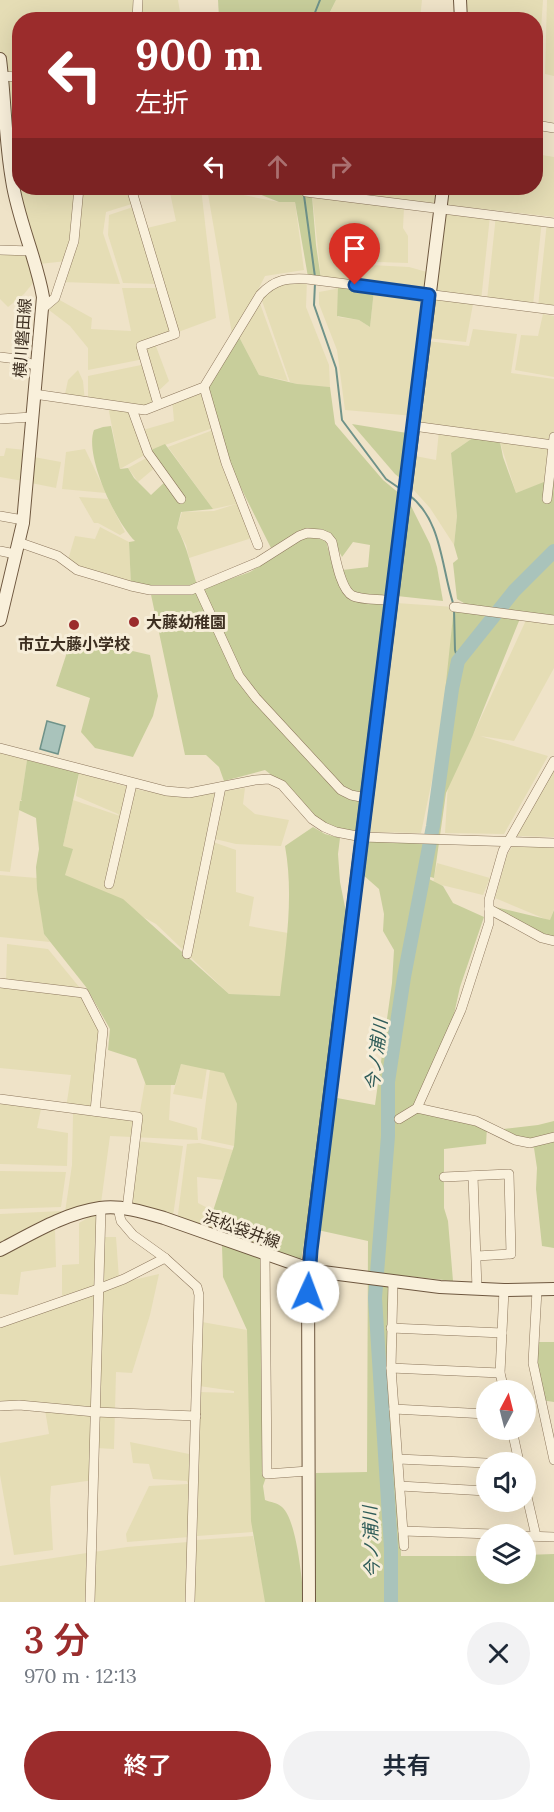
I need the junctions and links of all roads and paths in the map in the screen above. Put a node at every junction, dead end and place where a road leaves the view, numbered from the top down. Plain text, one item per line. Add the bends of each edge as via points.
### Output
1 (0, 59) edge
2 (1, 76) edge
3 (10, 174) edge
4 (15, 195) edge
5 (78, 195) edge
6 (133, 195) edge
7 (330, 195) edge
8 (442, 195) edge
9 (440, 209) junction
10 (554, 223) edge
11 (0, 250) edge
12 (31, 251) junction
13 (429, 295) junction
14 (42, 309) junction
15 (554, 310) edge
16 (0, 357) edge
17 (37, 366) junction
18 (204, 387) junction
19 (34, 394) junction
20 (158, 404) junction
21 (132, 409) junction
22 (32, 417) junction
23 (0, 419) edge
24 (413, 426) junction
25 (554, 441) edge
26 (181, 499) dead end
27 (547, 499) dead end
28 (0, 516) edge
29 (23, 520) junction
30 (258, 545) dead end
31 (17, 548) junction
32 (0, 551) edge
33 (198, 587) junction
34 (392, 601) junction
35 (454, 607) dead end
36 (0, 620) edge
37 (554, 620) edge
38 (0, 748) edge
39 (554, 761) edge
40 (132, 784) junction
41 (221, 787) junction
42 (366, 798) junction
43 (362, 837) junction
44 (509, 841) junction
45 (554, 843) edge
46 (109, 884) dead end
47 (489, 909) junction
48 (554, 941) edge
49 (187, 954) dead end
50 (0, 982) edge
51 (0, 1099) edge
52 (417, 1108) junction
53 (95, 1111) junction
54 (399, 1119) dead end
55 (554, 1137) edge
56 (473, 1176) junction
57 (444, 1177) dead end
58 (101, 1208) junction
59 (122, 1209) junction
60 (0, 1250) edge
61 (265, 1254) junction
62 (477, 1256) junction
63 (165, 1258) junction
64 (308, 1269) junction
65 (381, 1280) junction
66 (98, 1289) junction
67 (477, 1289) junction
68 (554, 1289) edge
69 (504, 1290) junction
70 (537, 1290) junction
71 (0, 1323) edge
72 (391, 1328) junction
73 (502, 1333) junction
74 (391, 1368) junction
75 (500, 1373) junction
76 (502, 1380) edge
77 (0, 1406) edge
78 (394, 1409) junction
79 (95, 1412) junction
80 (476, 1413) edge
81 (196, 1416) junction
82 (398, 1459) junction
83 (554, 1460) edge
84 (476, 1463) edge
85 (308, 1472) junction
86 (400, 1486) junction
87 (476, 1490) edge
88 (403, 1531) junction
89 (476, 1533) edge
90 (536, 1536) edge
91 (554, 1537) edge
92 (404, 1546) dead end
93 (90, 1602) edge
94 (190, 1602) edge
95 (309, 1602) edge

1 - 2 street, 横川磐田線
2 - 3 street, 横川磐田線
4 - 12 street, 横川磐田線
5 - 14 street via 74,241 55,298
6 - 20 street via 175,334 141,346
7 - 9 street
8 - 9 street
9 - 10 street
9 - 13 street
11 - 12 street
12 - 14 street, 横川磐田線 via 43,297
13 - 15 street
13 - 18 street via 308,279 279,280 260,295
13 - 24 street
14 - 17 street, 横川磐田線
16 - 17 street
17 - 19 street, 横川磐田線
18 - 20 street
18 - 30 street via 226,463
19 - 21 street
19 - 22 street, 横川磐田線
20 - 21 street via 145,410
21 - 26 street via 148,453
22 - 23 street
22 - 29 street, 横川磐田線
24 - 25 street
24 - 34 street
25 - 27 street
28 - 29 street
29 - 31 street, 横川磐田線
31 - 32 street
31 - 33 street via 58,556 77,570 131,586 169,590
31 - 36 street, 横川磐田線
33 - 34 street via 258,562 308,533 321,534 332,542 342,584 353,596
33 - 42 street via 239,676 256,698 341,790
34 - 42 street
35 - 37 street
38 - 40 street
39 - 44 street
40 - 41 street via 189,793
40 - 46 street
41 - 43 street via 269,779 282,785 324,827
41 - 49 street
42 - 43 street
43 - 44 street
43 - 64 street
44 - 45 street
44 - 47 street
47 - 48 street
47 - 52 street via 489,923 461,1010
50 - 53 street via 84,993 103,1030
51 - 53 street
52 - 54 street
52 - 55 street via 476,1121 515,1140 530,1143
53 - 59 street via 138,1117
56 - 57 street
56 - 62 street
56 - 62 street via 509,1174 511,1254
58 - 59 street, 浜松袋井線
58 - 60 street, 浜松袋井線 via 52,1224
58 - 66 street
59 - 61 street, 浜松袋井線 via 165,1218
59 - 63 street via 121,1221 133,1235
61 - 64 street, 浜松袋井線
61 - 85 street via 267,1474
62 - 67 street
63 - 66 street
63 - 81 street via 197,1287 199,1295
64 - 65 street, 浜松袋井線
64 - 85 street
65 - 67 street, 浜松袋井線
65 - 72 street
66 - 71 street
66 - 79 street
67 - 69 street, 浜松袋井線
68 - 70 street, 浜松袋井線
69 - 70 street, 浜松袋井線
69 - 73 street
70 - 83 street via 533,1363
72 - 73 street
72 - 74 street
73 - 75 street
74 - 75 street
74 - 78 street
75 - 76 street
77 - 79 street
78 - 80 street
78 - 82 street
79 - 81 street
79 - 93 street
81 - 94 street
82 - 84 street
82 - 86 street
85 - 95 street
86 - 87 street
86 - 88 street
88 - 89 street
88 - 92 street
90 - 91 street

